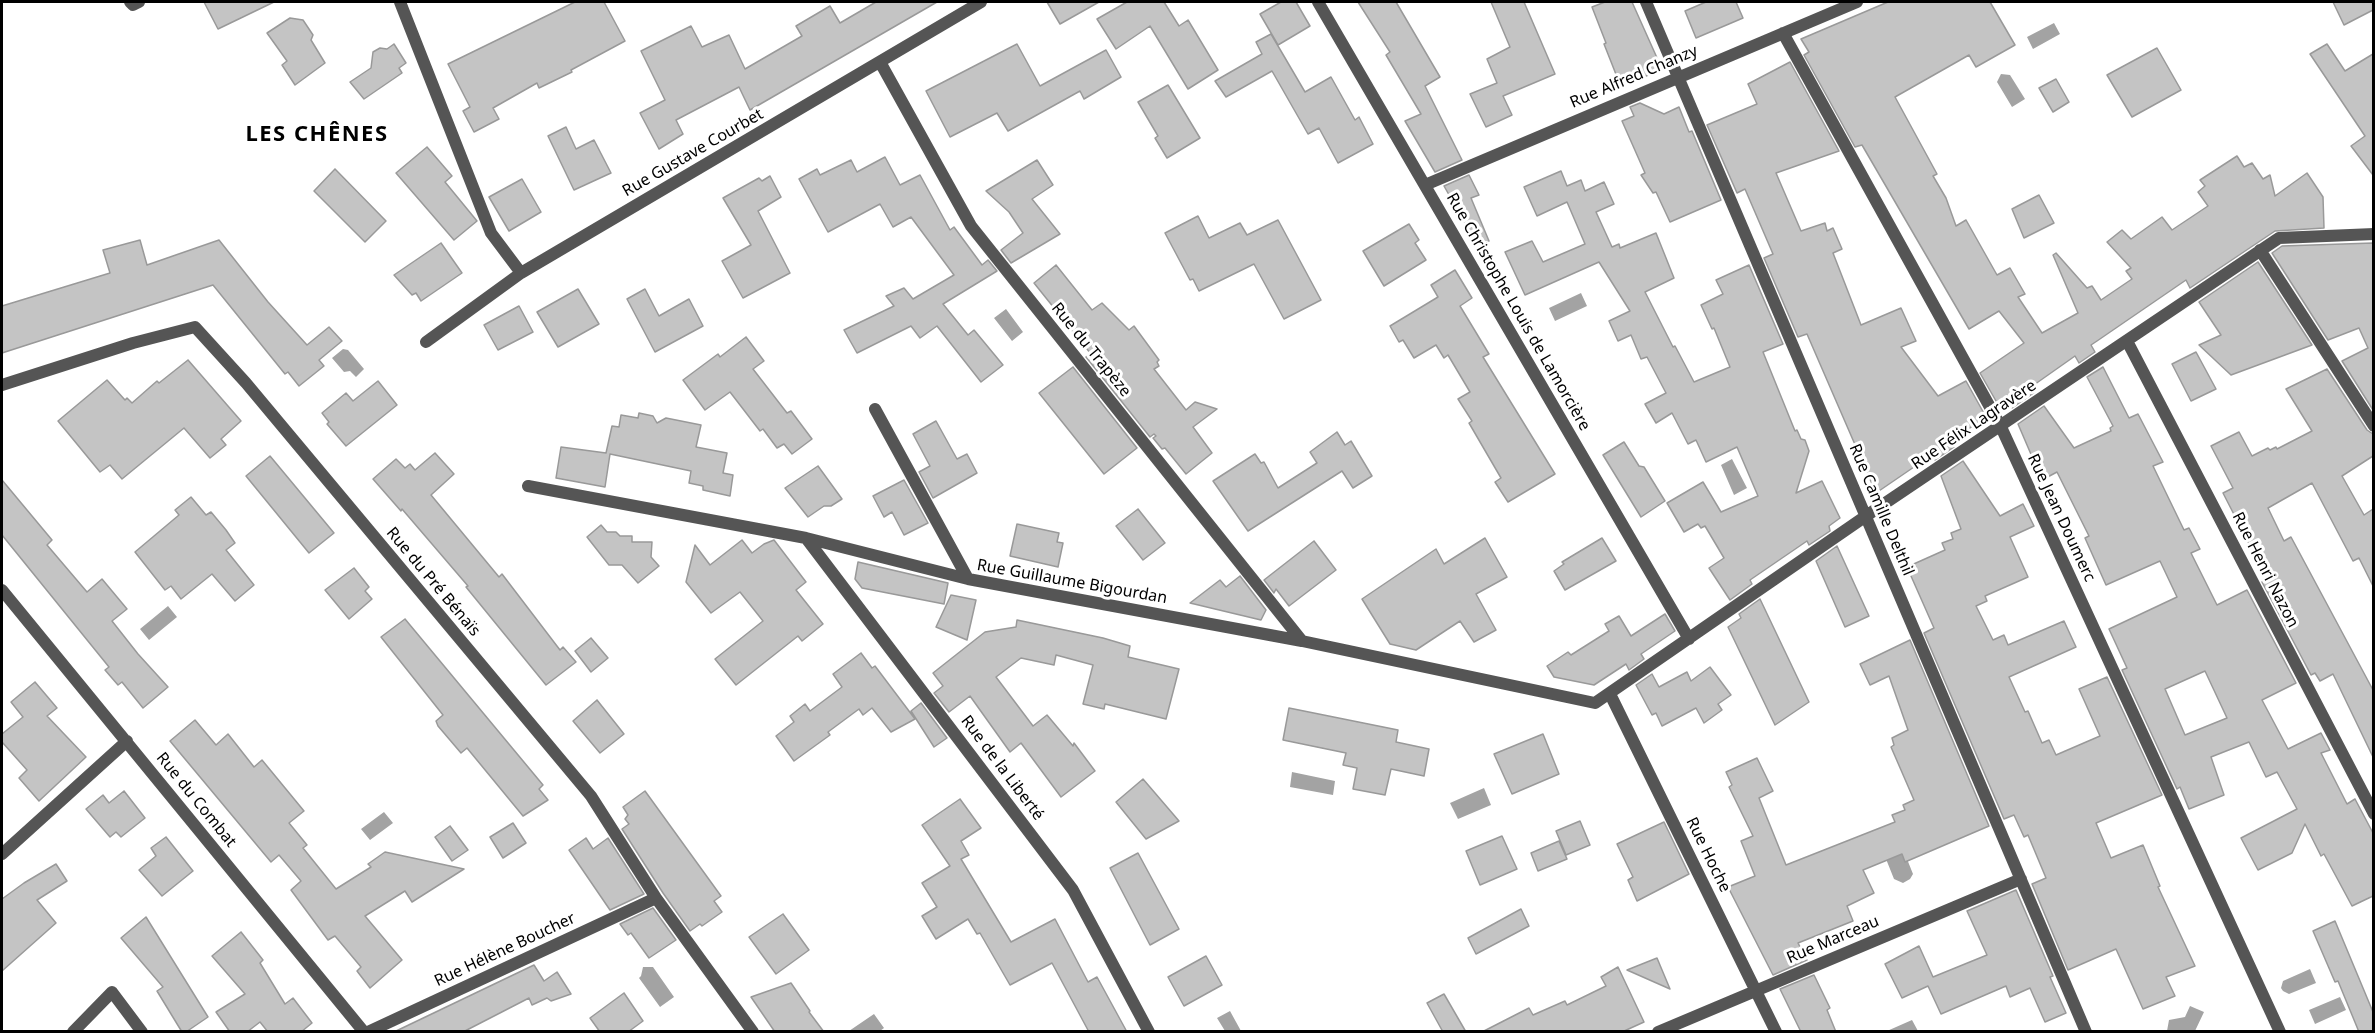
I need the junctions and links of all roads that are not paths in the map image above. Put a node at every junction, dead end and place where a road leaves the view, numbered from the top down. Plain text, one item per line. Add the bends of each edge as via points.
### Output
1 (130, 2) edge
2 (139, 2) edge
3 (400, 2) edge
4 (981, 2) edge
5 (1318, 2) edge
6 (1647, 2) edge
7 (1857, 2) edge
8 (1783, 33) junction
9 (880, 62) junction
10 (1678, 76) junction
11 (1425, 185) junction
12 (2373, 234) edge
13 (2260, 250) junction
14 (521, 273) junction
15 (2127, 341) junction
16 (426, 342) dead end
17 (2, 385) edge
18 (875, 409) dead end
19 (2373, 426) edge
20 (2001, 427) junction
21 (528, 486) dead end
22 (1866, 516) junction
23 (806, 538) junction
24 (968, 579) junction
25 (2, 590) edge
26 (1689, 639) junction
27 (1302, 641) junction
28 (1610, 694) junction
29 (127, 741) junction
30 (2373, 814) edge
31 (2, 854) edge
32 (2020, 879) junction
33 (656, 897) junction
34 (1756, 990) junction
35 (73, 1032) edge
36 (142, 1032) edge
37 (366, 1032) edge
38 (753, 1032) edge
39 (1149, 1032) edge
40 (1658, 1032) edge
41 (1776, 1032) edge
42 (2086, 1032) edge
43 (2280, 1032) edge

1 - 2 street
3 - 14 street via 491,233
4 - 9 street, Rue Gustave Courbet
5 - 11 street, Rue Christophe Louis de Lamorcière
6 - 10 street, Rue Camille Delthil
7 - 8 street, Rue Alfred Chanzy
8 - 10 street, Rue Alfred Chanzy
8 - 20 street, Rue Jean Doumerc
9 - 14 street, Rue Gustave Courbet
9 - 27 street, Rue du Trapèze via 971,226
10 - 11 street, Rue Alfred Chanzy
10 - 22 street, Rue Camille Delthil
11 - 26 street, Rue Christophe Louis de Lamorcière
12 - 13 street, Rue Félix Lagravère via 2279,238
13 - 15 street, Rue Félix Lagravère
13 - 19 street
14 - 16 street, Rue Gustave Courbet
15 - 20 street, Rue Félix Lagravère
15 - 30 street, Rue Henri Nazon
17 - 33 street, Rue du Pré Bénaïs via 195,327 591,796
18 - 24 street
20 - 22 street, Rue Félix Lagravère
20 - 43 street, Rue Jean Doumerc
21 - 23 street, Rue Guillaume Bigourdan
22 - 26 street, Rue Félix Lagravère
22 - 32 street, Rue Camille Delthil
23 - 24 street, Rue Guillaume Bigourdan
23 - 39 street, Rue de la Liberté via 1073,890
24 - 27 street, Rue Guillaume Bigourdan
25 - 29 street, Rue du Combat
26 - 28 street, Rue Félix Lagravère
27 - 28 street, Rue Guillaume Bigourdan via 1595,703
28 - 34 street, Rue Hoche
29 - 31 street
29 - 37 street, Rue du Combat
32 - 34 street, Rue Marceau
32 - 42 street, Rue Camille Delthil
33 - 37 street, Rue Hélène Boucher
33 - 38 street, Rue du Pré Bénaïs
34 - 40 street, Rue Marceau
34 - 41 street, Rue Hoche
35 - 36 street via 112,992

